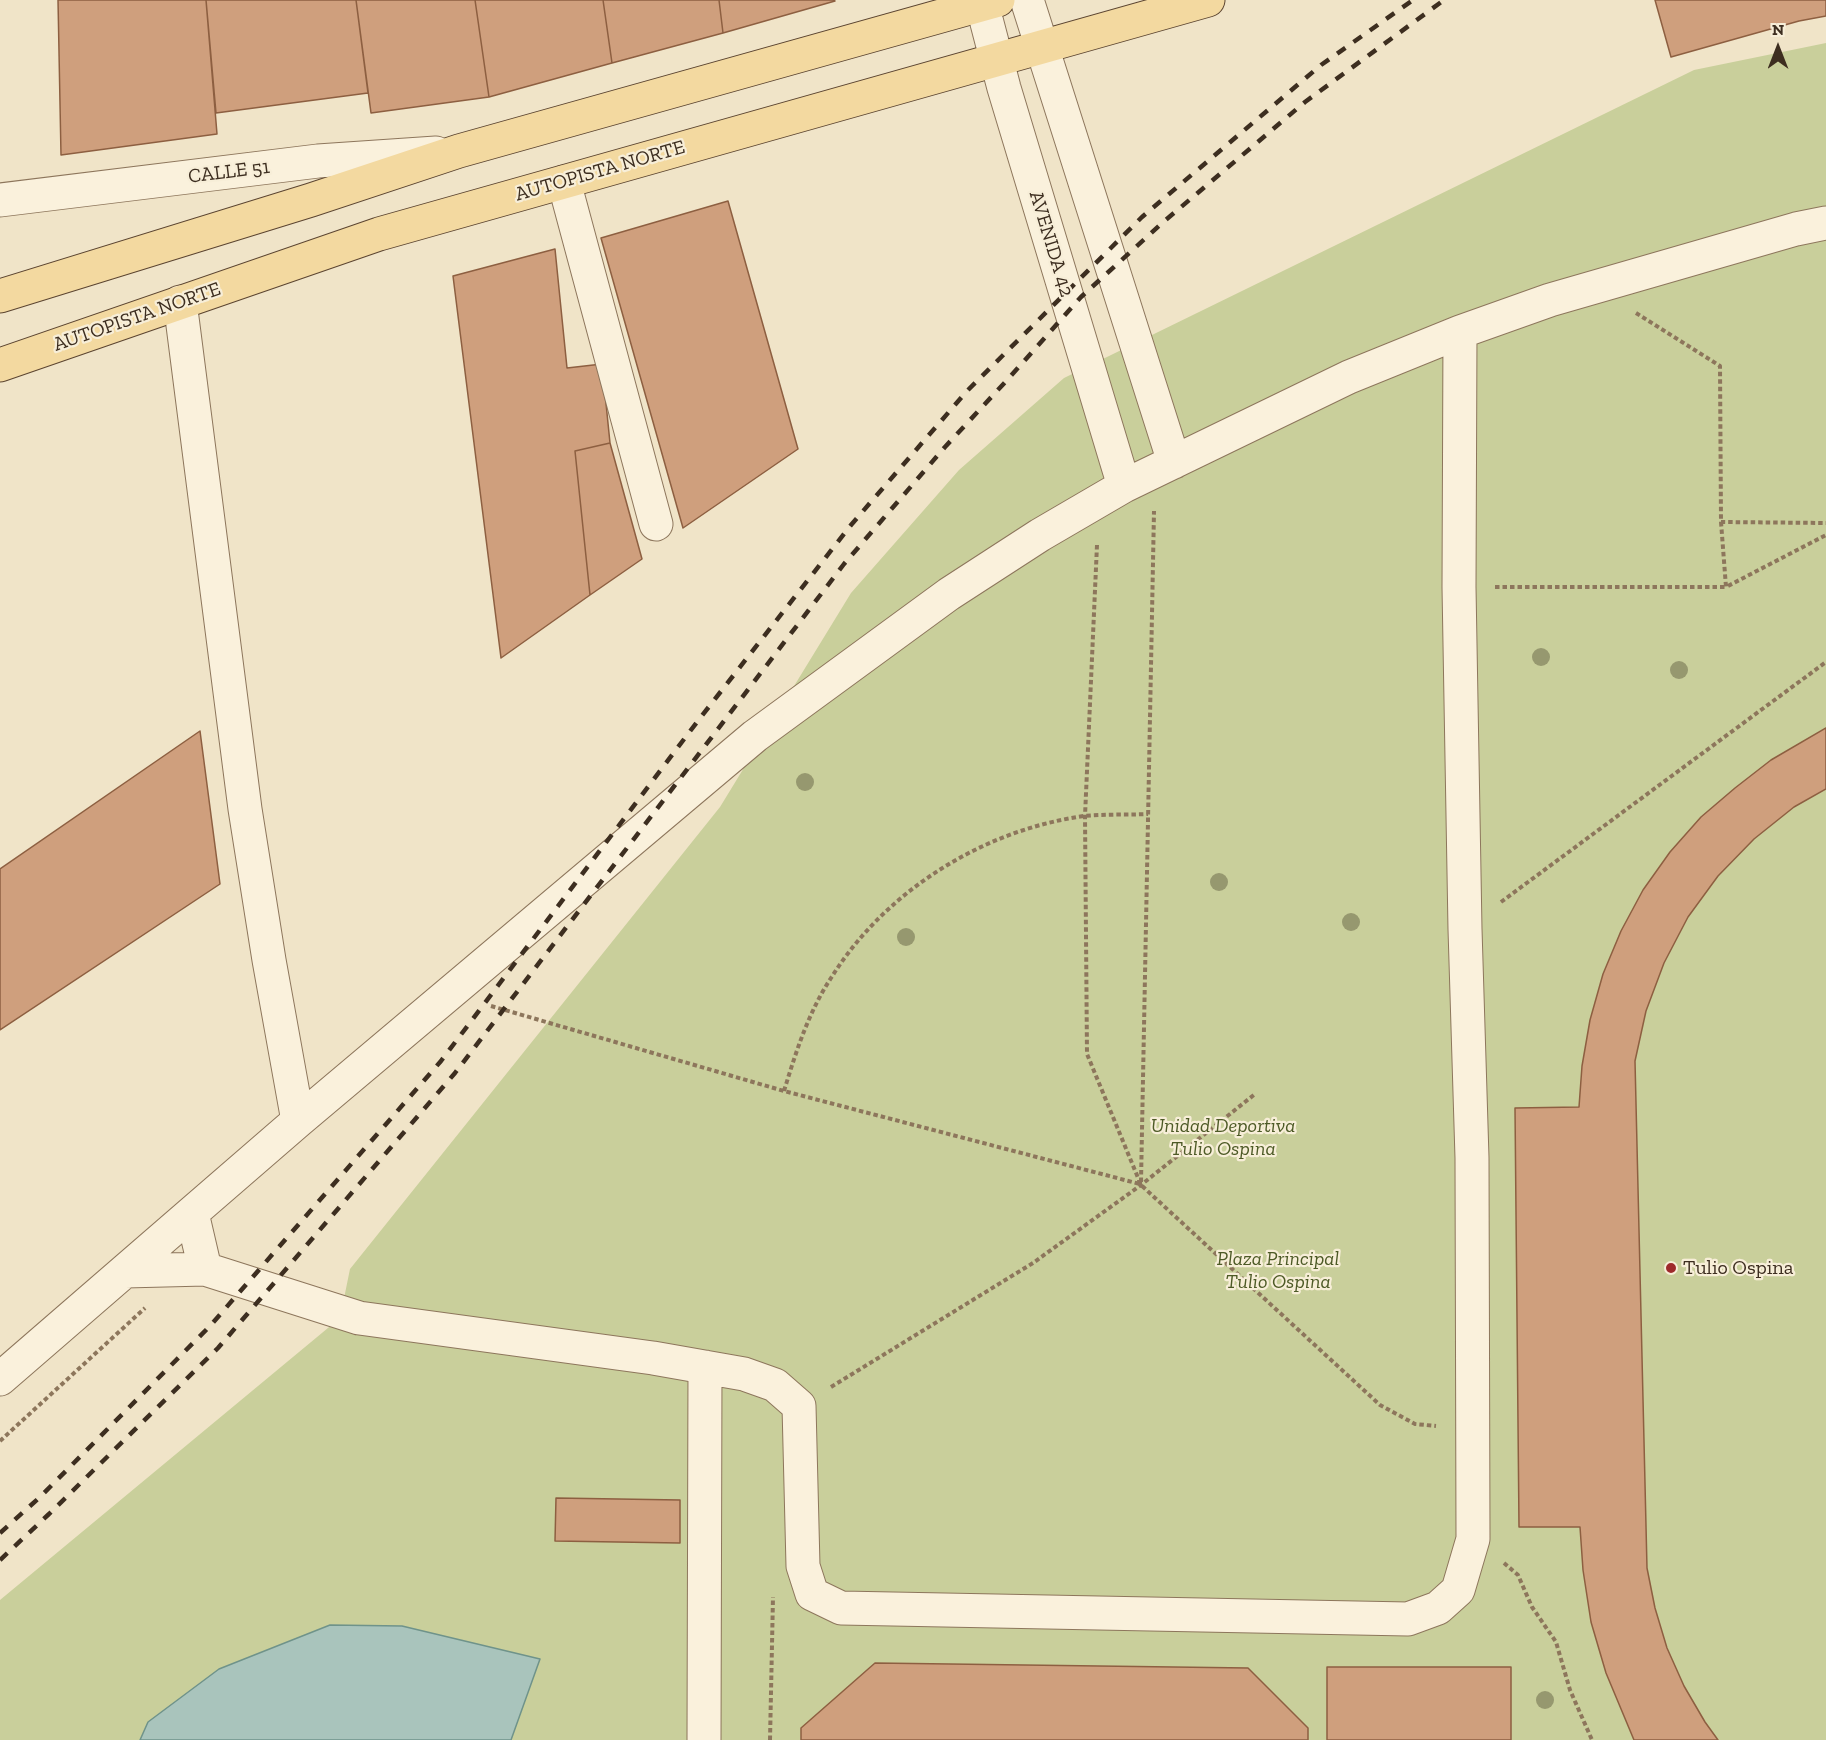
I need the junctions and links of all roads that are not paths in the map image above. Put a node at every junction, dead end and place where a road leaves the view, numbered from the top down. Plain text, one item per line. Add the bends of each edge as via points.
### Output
1 (1027, 0) edge
2 (1208, 0) edge
3 (987, 2) edge
4 (1042, 46) junction
5 (996, 59) junction
6 (459, 151) junction
7 (564, 182) junction
8 (0, 200) edge
9 (1826, 223) edge
10 (0, 296) edge
11 (180, 302) junction
12 (1460, 332) junction
13 (0, 365) edge
14 (1174, 462) junction
15 (1124, 486) junction
16 (656, 524) dead end
17 (298, 1121) junction
18 (192, 1213) junction
19 (205, 1269) junction
20 (125, 1271) junction
21 (705, 1367) junction
22 (0, 1379) edge
23 (704, 1740) edge

1 - 4 street
2 - 4 main road, AUTOPISTA NORTE
3 - 5 street, AVENIDA 42
3 - 6 main road
4 - 5 main road, AUTOPISTA NORTE
4 - 14 street
5 - 7 main road, AUTOPISTA NORTE
5 - 15 street, AVENIDA 42
6 - 8 street, CALLE 51 via 318,161
6 - 10 main road
7 - 11 main road, AUTOPISTA NORTE via 379,234
7 - 16 street
9 - 12 street via 1583,290
11 - 13 main road, AUTOPISTA NORTE
11 - 17 street via 245,809
12 - 14 street via 1349,376
12 - 21 street via 1459,587 1472,1158 1473,1539 1458,1590 1438,1608 1408,1619 841,1608 812,1594 803,1566 799,1406 775,1385
14 - 15 street
15 - 17 street via 949,594 755,736
17 - 18 street
18 - 19 street
18 - 20 street
19 - 20 street
19 - 21 street via 359,1318
20 - 22 street
21 - 23 street

